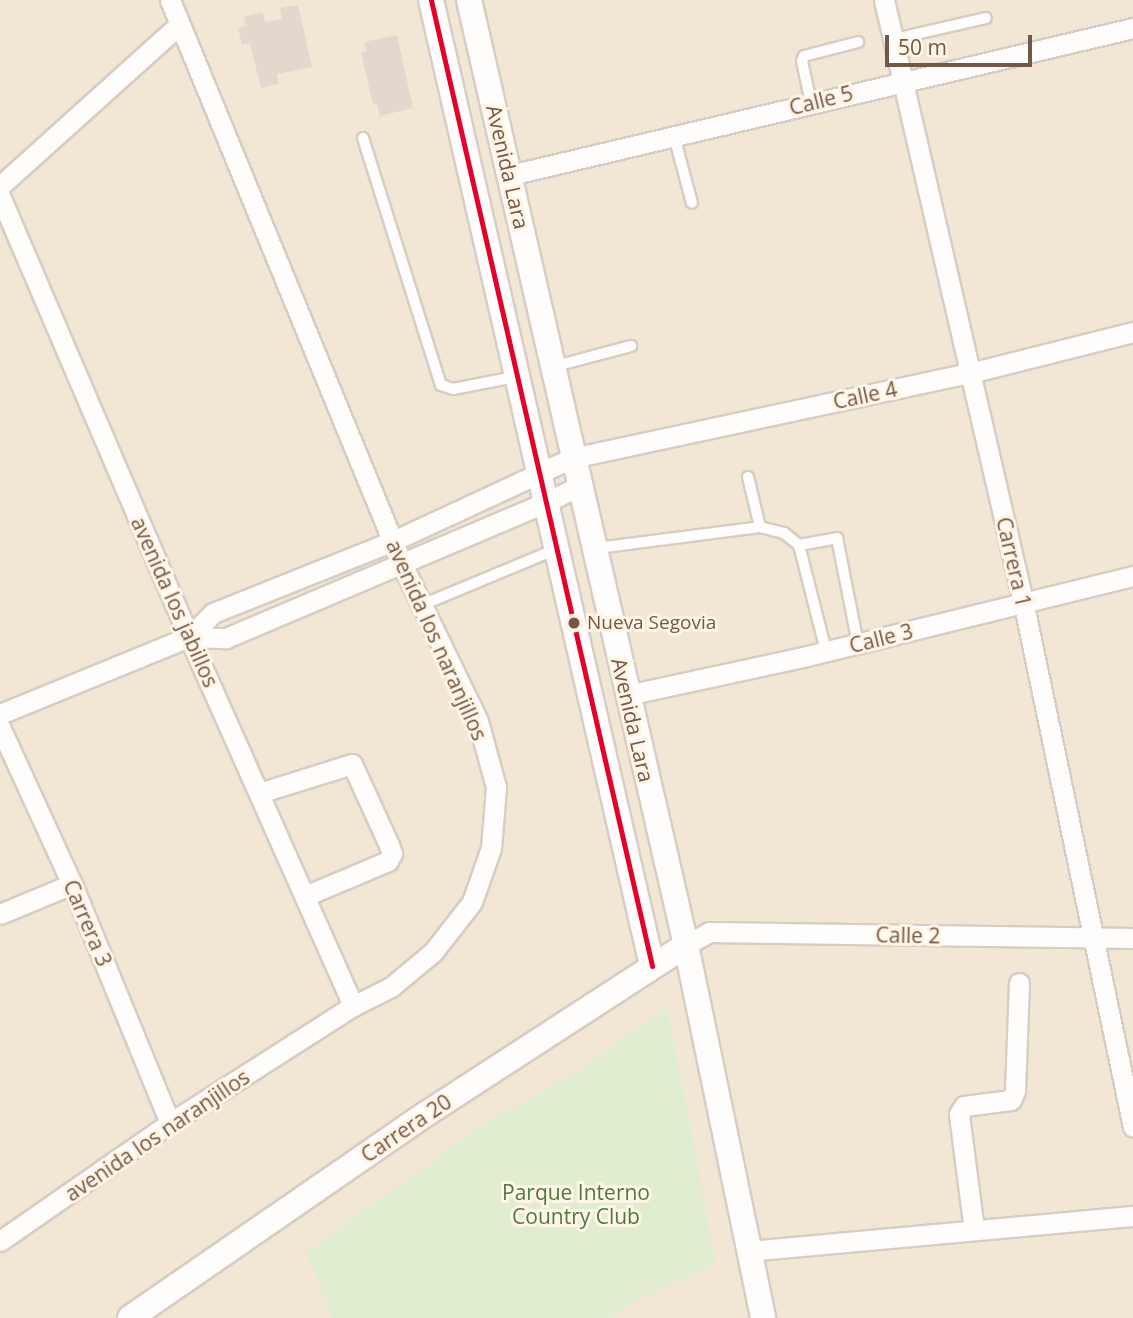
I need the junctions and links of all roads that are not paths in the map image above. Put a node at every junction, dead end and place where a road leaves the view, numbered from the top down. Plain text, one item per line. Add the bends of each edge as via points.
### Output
1 (170, 0) edge
2 (431, 0) edge
3 (469, 0) edge
4 (884, 0) edge
5 (986, 18) dead end
6 (180, 24) junction
7 (1133, 28) edge
8 (894, 39) junction
9 (858, 41) dead end
10 (904, 81) junction
11 (811, 103) junction
12 (674, 136) junction
13 (363, 138) dead end
14 (510, 175) junction
15 (0, 187) edge
16 (0, 196) edge
17 (692, 203) dead end
18 (1133, 332) edge
19 (631, 346) dead end
20 (552, 367) junction
21 (970, 373) junction
22 (519, 376) junction
23 (584, 455) junction
24 (541, 472) junction
25 (748, 477) dead end
26 (578, 486) junction
27 (547, 502) junction
28 (760, 527) junction
29 (393, 541) junction
30 (799, 545) junction
31 (558, 548) junction
32 (593, 548) junction
33 (402, 564) junction
34 (1133, 576) edge
35 (1023, 601) junction
36 (422, 605) junction
37 (189, 637) junction
38 (858, 643) junction
39 (826, 651) junction
40 (627, 695) junction
41 (0, 714) edge
42 (0, 727) edge
43 (259, 793) junction
44 (72, 884) junction
45 (305, 895) junction
46 (0, 914) edge
47 (1093, 938) junction
48 (1133, 938) edge
49 (686, 945) junction
50 (652, 966) junction
51 (1019, 983) dead end
52 (353, 1006) junction
53 (170, 1123) junction
54 (1133, 1127) edge
55 (1133, 1216) edge
56 (974, 1230) junction
57 (0, 1241) edge
58 (748, 1251) junction
59 (130, 1318) edge
60 (763, 1318) edge

1 - 6 street, avenida los naranjillos
2 - 22 street, Avenida Lara
3 - 14 street, Avenida Lara
4 - 8 street, Carrera 1
5 - 8 lane
6 - 15 street
6 - 29 street, avenida los naranjillos
7 - 10 street, Calle 5
8 - 10 street, Carrera 1
9 - 11 lane via 804,56
10 - 11 street, Calle 5
10 - 21 street, Carrera 1
11 - 12 street, Calle 5
12 - 14 street, Calle 5
12 - 17 lane
13 - 22 lane via 440,385 453,389
14 - 20 street, Avenida Lara
16 - 37 street, avenida los jabillos
18 - 21 street, Calle 4
19 - 20 lane
20 - 23 street, Avenida Lara
21 - 23 street, Calle 4
21 - 35 street, Carrera 1
22 - 24 street, Avenida Lara
23 - 24 street, Calle 4
23 - 26 street, Avenida Lara
24 - 27 street, Avenida Lara
24 - 29 street, Calle 4
25 - 28 lane
26 - 27 street
26 - 32 street, Avenida Lara
27 - 31 street, Avenida Lara
27 - 33 street
28 - 30 lane via 784,533
28 - 32 lane
29 - 33 street, avenida los naranjillos
29 - 37 street, Calle 4 via 214,613
30 - 38 lane via 837,538
30 - 39 lane
31 - 36 lane
31 - 50 street, Avenida Lara
32 - 40 street, Avenida Lara
33 - 36 street, avenida los naranjillos
33 - 37 street via 226,638
34 - 35 street, Calle 3
35 - 38 street, Calle 3
35 - 47 street, Carrera 1
36 - 52 street, avenida los naranjillos via 478,721 496,787 491,848 472,902 433,952 391,987
37 - 41 street
37 - 43 street, avenida los jabillos
38 - 39 street, Calle 3
39 - 40 street, Calle 3
40 - 49 street, Avenida Lara
42 - 44 street, Carrera 3
43 - 45 street, avenida los jabillos
43 - 45 street via 352,764 389,845 388,861
44 - 46 street
44 - 53 street, Carrera 3
45 - 52 street, avenida los jabillos
47 - 48 street, Calle 2
47 - 49 street, Calle 2 via 709,932
47 - 54 street, Carrera 1
49 - 50 street, Carrera 20
49 - 58 street, Avenida Lara
50 - 59 street, Carrera 20 via 426,1114
51 - 56 street via 1016,1091 1011,1100 964,1106 959,1114
52 - 53 street, avenida los naranjillos
53 - 57 street, avenida los naranjillos
55 - 56 street
56 - 58 street
58 - 60 street, Avenida Lara

